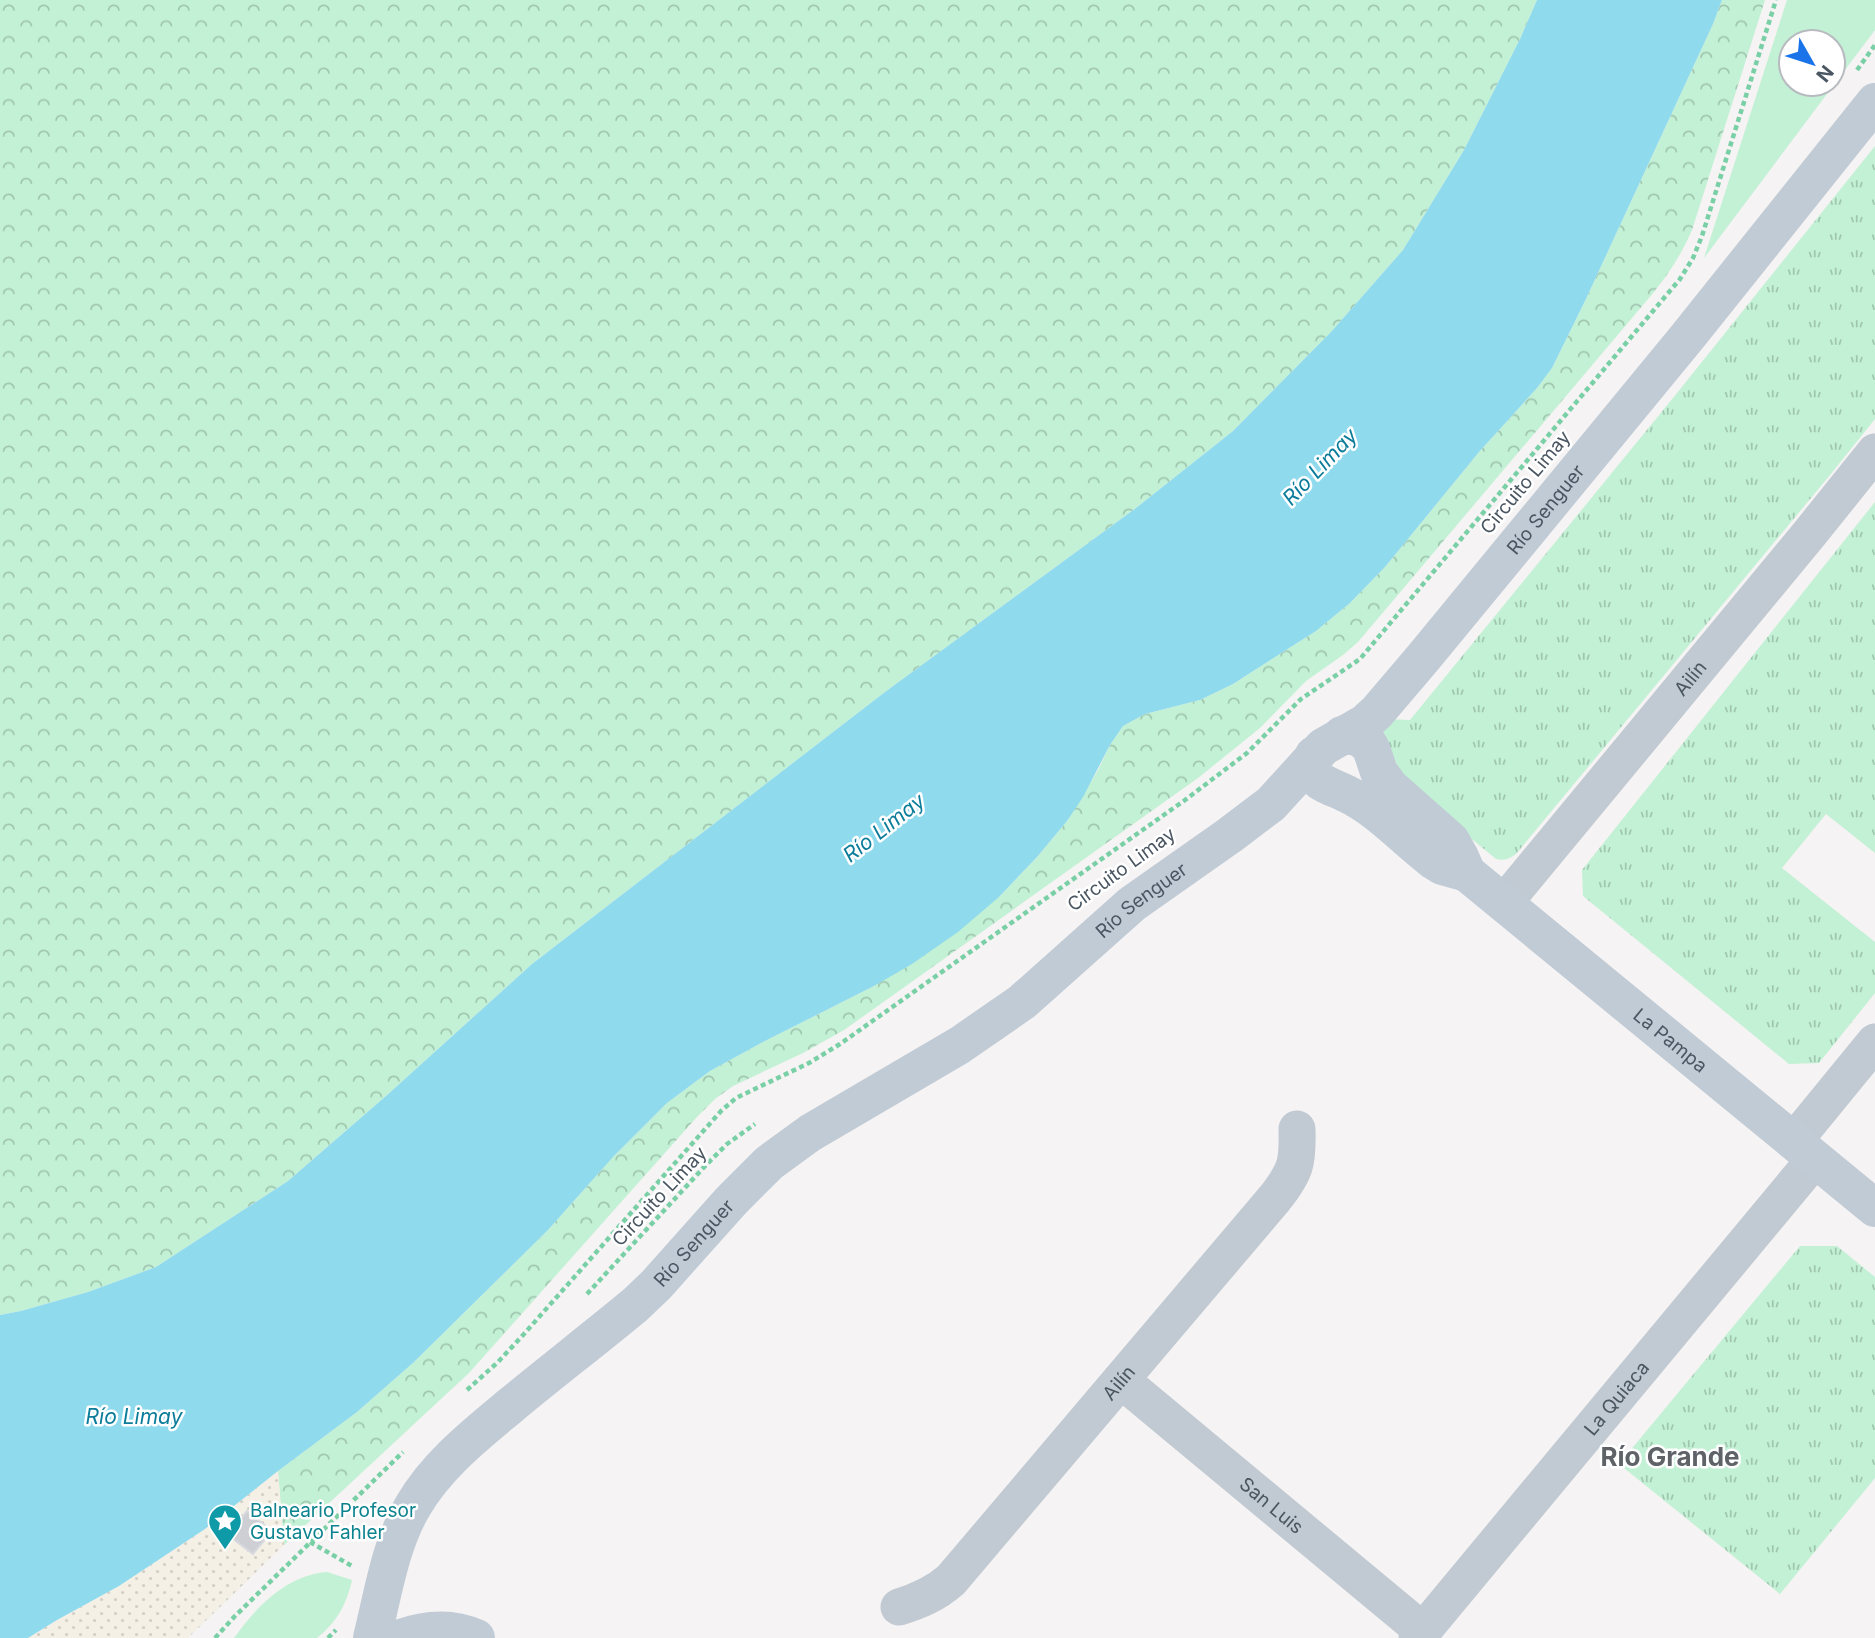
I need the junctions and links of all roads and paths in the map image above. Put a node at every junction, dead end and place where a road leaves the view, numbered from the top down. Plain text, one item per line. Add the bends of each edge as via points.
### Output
1 (1776, 0) edge
2 (1875, 46) edge
3 (1863, 90) edge
4 (1875, 452) edge
5 (1328, 745) junction
6 (1467, 873) junction
7 (1504, 902) junction
8 (1875, 1042) edge
9 (760, 1121) dead end
10 (1297, 1129) dead end
11 (1804, 1150) junction
12 (1875, 1208) edge
13 (584, 1297) dead end
14 (1121, 1380) junction
15 (465, 1393) dead end
16 (407, 1449) dead end
17 (310, 1542) junction
18 (353, 1567) dead end
19 (899, 1607) dead end
20 (356, 1630) edge
21 (1432, 1632) edge
22 (215, 1638) edge
23 (328, 1638) edge
24 (401, 1638) edge
25 (476, 1638) edge

1 - 15 path via 1702,236 1680,279 1360,659 1301,699 1247,753 1185,800 881,1016 809,1063 736,1098 524,1334
2 - 3 path
3 - 5 main road, Río Senguer via 1689,336 1377,712
4 - 7 street, Ailín
5 - 6 main road, La Pampa via 1358,737 1368,745 1383,779 1451,841
5 - 6 main road, La Pampa via 1310,764 1312,774 1368,806 1434,861
5 - 20 main road, Río Senguer via 1270,804 1132,904 1022,1002 961,1045 810,1133 769,1163 635,1305 475,1435 430,1482 402,1528
6 - 7 main road, La Pampa
7 - 11 main road, La Pampa
8 - 11 street, La Quiaca
9 - 13 path, Circuito Limay via 727,1144
10 - 14 street, Ailín via 1297,1160 1286,1185
11 - 12 main road, La Pampa
11 - 21 street, La Quiaca
14 - 19 street, Ailín via 951,1580 932,1595
14 - 21 street, San Luis
16 - 17 path
17 - 18 path
17 - 22 path
20 - 23 path
24 - 25 main road via 442,1630

